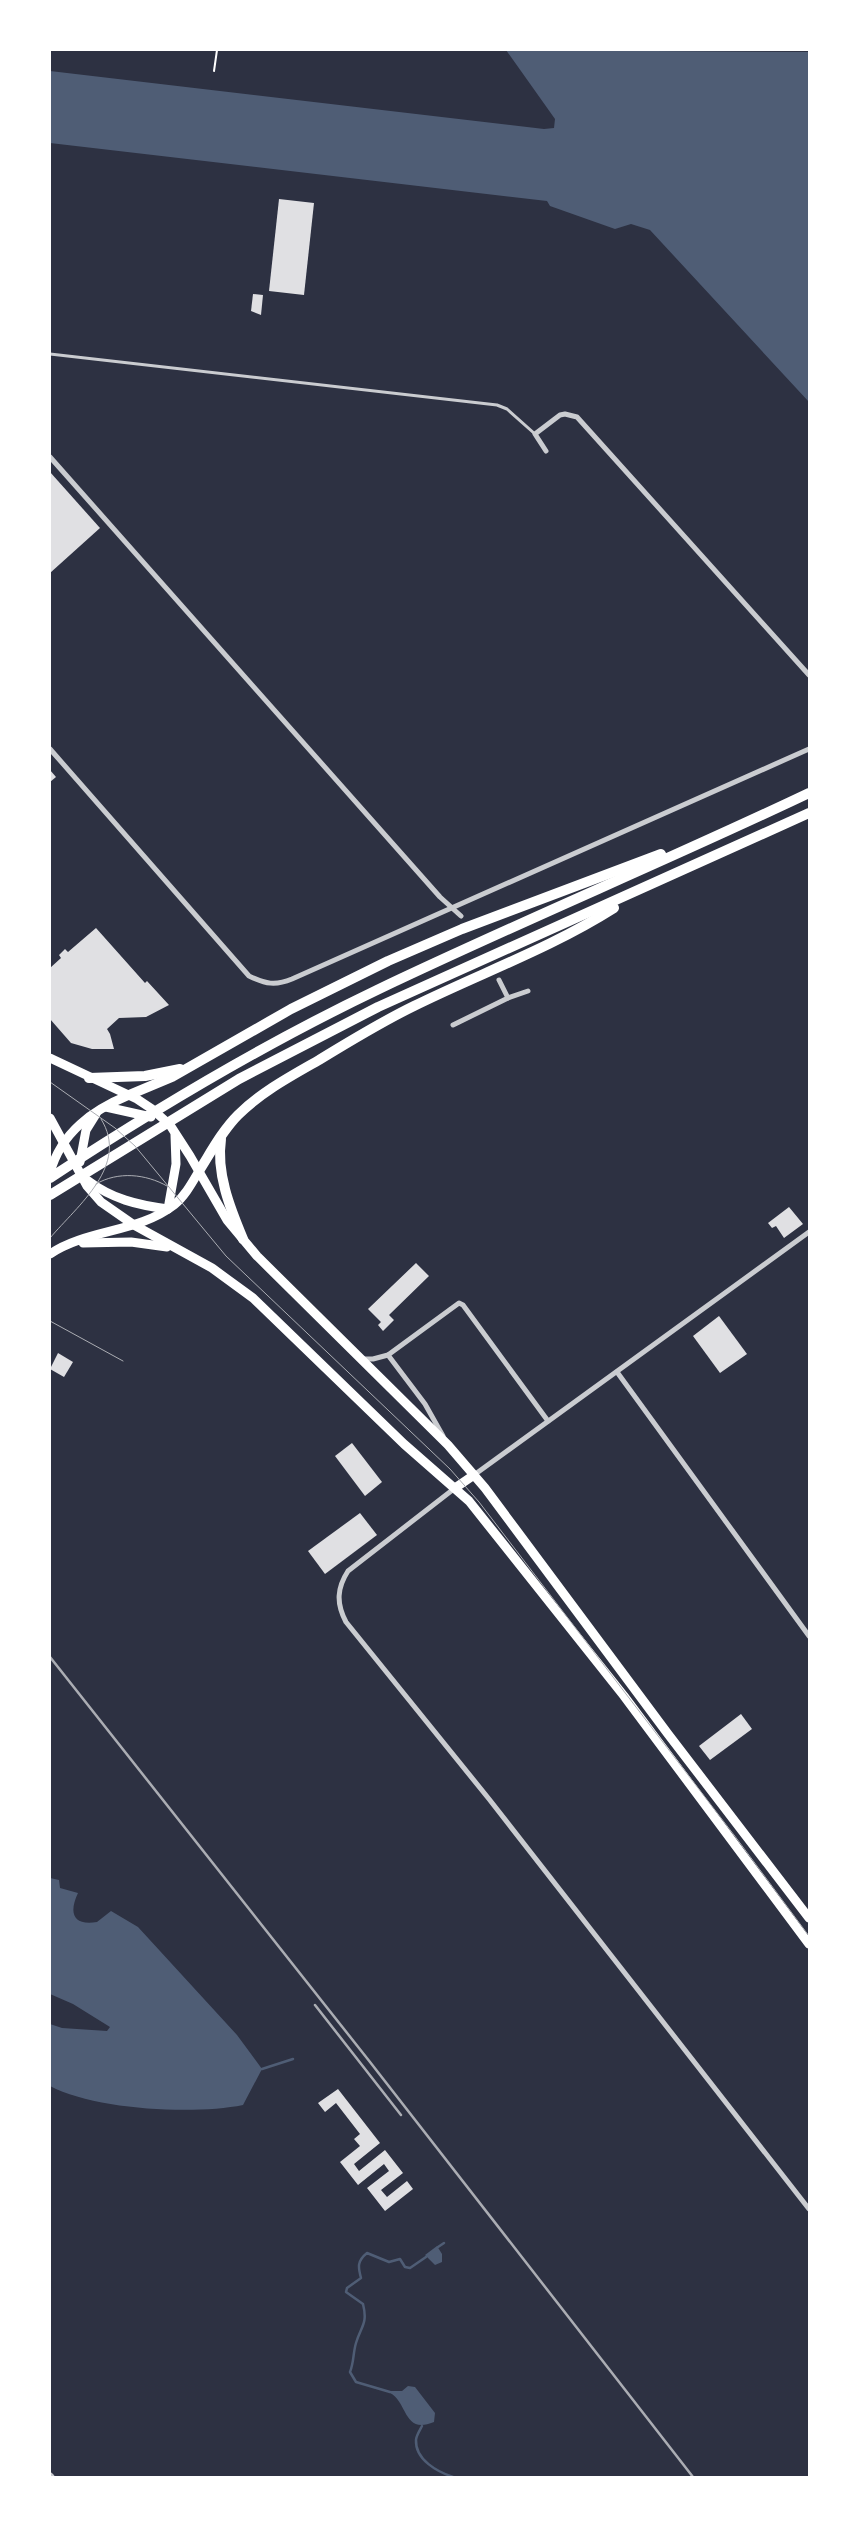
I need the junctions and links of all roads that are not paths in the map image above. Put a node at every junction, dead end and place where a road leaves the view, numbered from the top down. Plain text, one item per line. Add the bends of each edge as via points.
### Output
1 (50, 354) edge
2 (535, 434) junction
3 (546, 451) dead end
4 (50, 457) edge
5 (809, 675) edge
6 (50, 749) edge
7 (809, 749) edge
8 (809, 793) edge
9 (809, 814) edge
10 (707, 839) junction
11 (642, 890) junction
12 (453, 907) junction
13 (461, 916) dead end
14 (499, 980) dead end
15 (528, 991) dead end
16 (508, 998) junction
17 (453, 1025) dead end
18 (226, 1046) junction
19 (50, 1058) edge
20 (89, 1078) junction
21 (129, 1095) junction
22 (103, 1107) junction
23 (50, 1118) edge
24 (172, 1127) junction
25 (221, 1135) junction
26 (63, 1144) junction
27 (199, 1171) junction
28 (50, 1173) edge
29 (81, 1175) junction
30 (50, 1178) edge
31 (50, 1195) edge
32 (168, 1209) junction
33 (134, 1225) junction
34 (809, 1232) edge
35 (242, 1239) junction
36 (68, 1245) junction
37 (180, 1250) junction
38 (50, 1254) edge
39 (388, 1355) junction
40 (361, 1359) junction
41 (617, 1372) junction
42 (548, 1421) junction
43 (448, 1445) junction
44 (474, 1475) junction
45 (455, 1488) junction
46 (809, 1636) edge
47 (809, 1918) edge
48 (809, 1944) edge
49 (809, 2209) edge

1 - 2 lane via 497,405 507,409
2 - 3 street
2 - 5 street via 560,415 577,417
4 - 12 street via 440,897
6 - 12 street via 250,976 266,984 292,979
7 - 12 street
8 - 10 highway
9 - 11 highway
10 - 18 highway via 415,949 291,1009
10 - 30 highway via 376,990 267,1046
11 - 25 highway via 582,928 414,1006 360,1035 262,1095
11 - 31 highway via 378,1007 274,1059
12 - 13 street
14 - 16 street
15 - 16 street
16 - 17 street
18 - 20 highway via 170,1072 130,1078
18 - 21 highway via 166,1081
19 - 20 main road
20 - 21 main road
21 - 22 main road
21 - 24 main road
22 - 24 main road via 141,1113
22 - 26 main road via 86,1117
22 - 29 main road via 86,1130 80,1156
23 - 26 main road
24 - 27 main road
24 - 32 main road via 177,1155
25 - 27 highway
25 - 35 highway via 222,1174
26 - 28 main road
26 - 29 main road
27 - 32 main road
27 - 35 main road via 218,1207
29 - 32 main road via 121,1200
29 - 33 main road via 101,1202
32 - 33 main road
33 - 36 main road
33 - 37 main road
34 - 41 street
35 - 40 main road
36 - 37 main road via 131,1242
36 - 38 main road
37 - 45 main road via 212,1268 253,1298 404,1444
39 - 40 street
39 - 42 street via 459,1304 463,1305
39 - 43 street via 425,1404
40 - 43 main road
41 - 42 street
41 - 46 street
42 - 44 street
43 - 44 main road
44 - 45 main road
44 - 47 main road
45 - 48 main road via 469,1500 624,1696
45 - 49 street via 348,1571 342,1579 338,1596 340,1611

